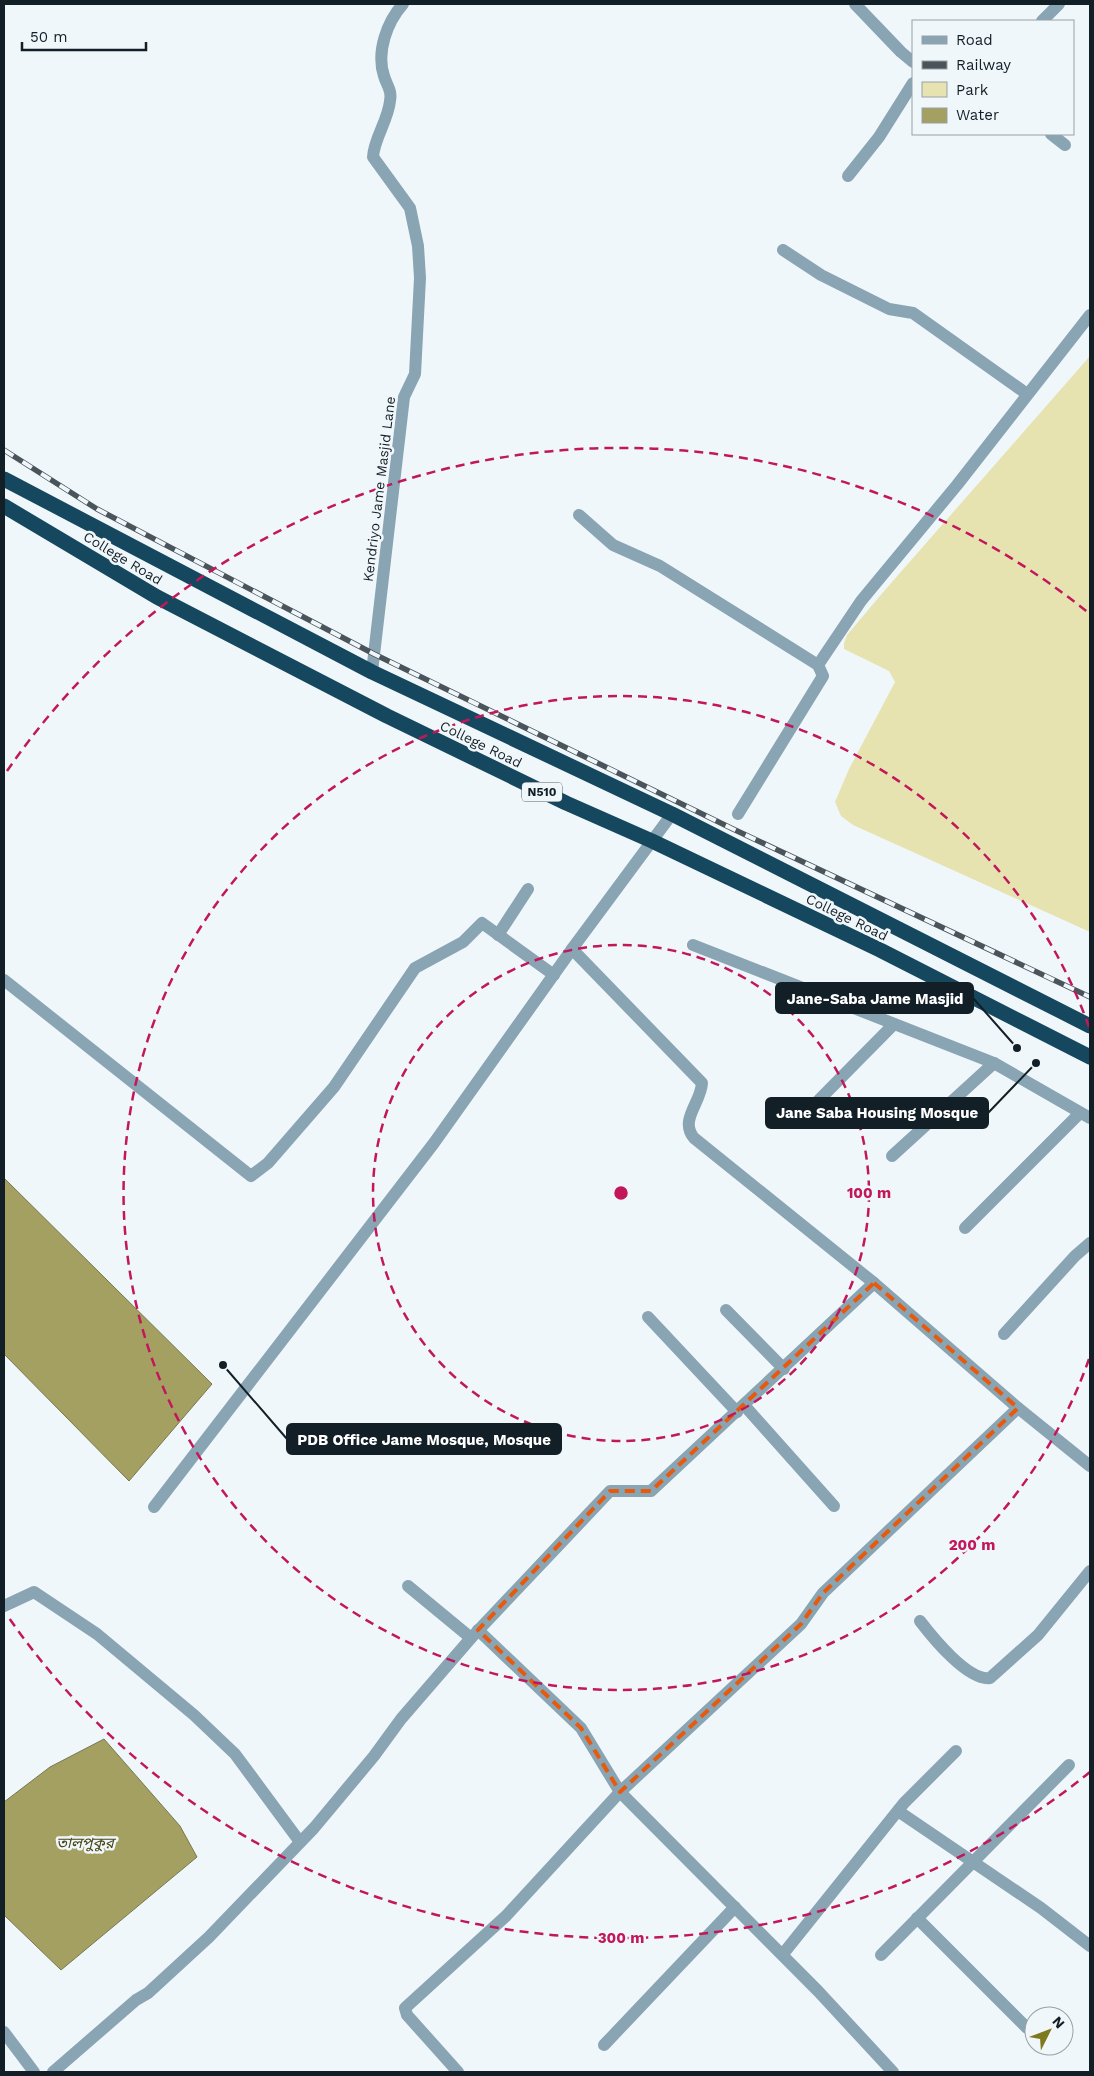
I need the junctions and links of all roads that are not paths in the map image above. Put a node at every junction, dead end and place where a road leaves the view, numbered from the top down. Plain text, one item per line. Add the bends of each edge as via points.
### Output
1 (403, 4) edge
2 (855, 4) edge
3 (1059, 4) edge
4 (1043, 20) edge
5 (912, 61) edge
6 (912, 85) edge
7 (1052, 135) edge
8 (1065, 145) dead end
9 (848, 176) dead end
10 (784, 250) dead end
11 (1090, 315) edge
12 (1027, 394) junction
13 (4, 480) edge
14 (4, 506) edge
15 (579, 515) dead end
16 (818, 665) junction
17 (372, 672) junction
18 (672, 814) junction
19 (738, 814) dead end
20 (652, 842) junction
21 (528, 889) dead end
22 (498, 935) junction
23 (693, 945) dead end
24 (572, 949) junction
25 (554, 974) junction
26 (4, 980) edge
27 (894, 1024) junction
28 (1090, 1026) edge
29 (1090, 1057) edge
30 (994, 1063) junction
31 (813, 1106) dead end
32 (1085, 1115) edge
33 (892, 1156) dead end
34 (965, 1228) dead end
35 (1090, 1244) edge
36 (874, 1284) junction
37 (726, 1310) dead end
38 (648, 1317) dead end
39 (1004, 1334) dead end
40 (784, 1369) junction
41 (741, 1408) junction
42 (1018, 1408) junction
43 (1090, 1466) edge
44 (834, 1506) dead end
45 (154, 1507) dead end
46 (1090, 1571) edge
47 (408, 1586) dead end
48 (4, 1606) edge
49 (920, 1621) dead end
50 (474, 1634) junction
51 (956, 1750) dead end
52 (1069, 1765) dead end
53 (620, 1792) junction
54 (898, 1811) junction
55 (300, 1842) junction
56 (973, 1861) junction
57 (735, 1907) junction
58 (917, 1918) junction
59 (1090, 1946) edge
60 (783, 1954) junction
61 (881, 1955) dead end
62 (1024, 2024) edge
63 (4, 2032) edge
64 (604, 2045) dead end
65 (34, 2072) edge
66 (53, 2072) edge
67 (458, 2072) edge
68 (893, 2072) edge

1 - 17 street, Kendriyo Jame Masjid Lane via 397,10 381,48 384,77 391,89 390,104 373,157 410,208 418,246 420,287 415,374 404,397
2 - 5 street
3 - 4 street
6 - 9 street via 879,137
7 - 8 street
10 - 12 street via 821,275 888,309 913,313
11 - 12 street
12 - 16 street via 861,601
13 - 17 highway, College Road / N510
14 - 20 highway, College Road / N510 via 157,597 234,638 539,790
15 - 16 street via 613,545 660,566
16 - 19 street via 823,676
17 - 18 highway, College Road / N510
18 - 20 street
18 - 28 highway, College Road / N510
20 - 24 street
20 - 29 highway, College Road / N510 via 880,950
21 - 22 street
22 - 25 street
22 - 26 street via 482,923 463,942 415,968 334,1087 275,1156 251,1176
23 - 27 street
24 - 25 street
24 - 36 street via 702,1083 688,1122 694,1138
25 - 45 street via 434,1142
27 - 30 street
27 - 31 street
30 - 32 street
30 - 33 street
32 - 34 street
35 - 39 street via 1075,1256
36 - 40 street
36 - 42 street
37 - 40 street
38 - 41 street
40 - 41 street
41 - 44 street
41 - 50 street via 651,1491 610,1491
42 - 43 street
42 - 53 street via 823,1593 801,1624
46 - 49 street via 1038,1635 990,1678 978,1676 942,1649
47 - 50 street
48 - 55 street via 34,1592 97,1634 194,1715 234,1754
50 - 53 street via 581,1728
50 - 55 street
51 - 54 street
52 - 56 street
53 - 57 street
53 - 67 street via 506,1916 405,2008 407,2015
54 - 56 street
54 - 60 street
55 - 66 street via 209,1937
56 - 58 street
56 - 59 street
57 - 60 street
57 - 64 street
58 - 61 street
58 - 62 street
60 - 68 street
63 - 65 street

